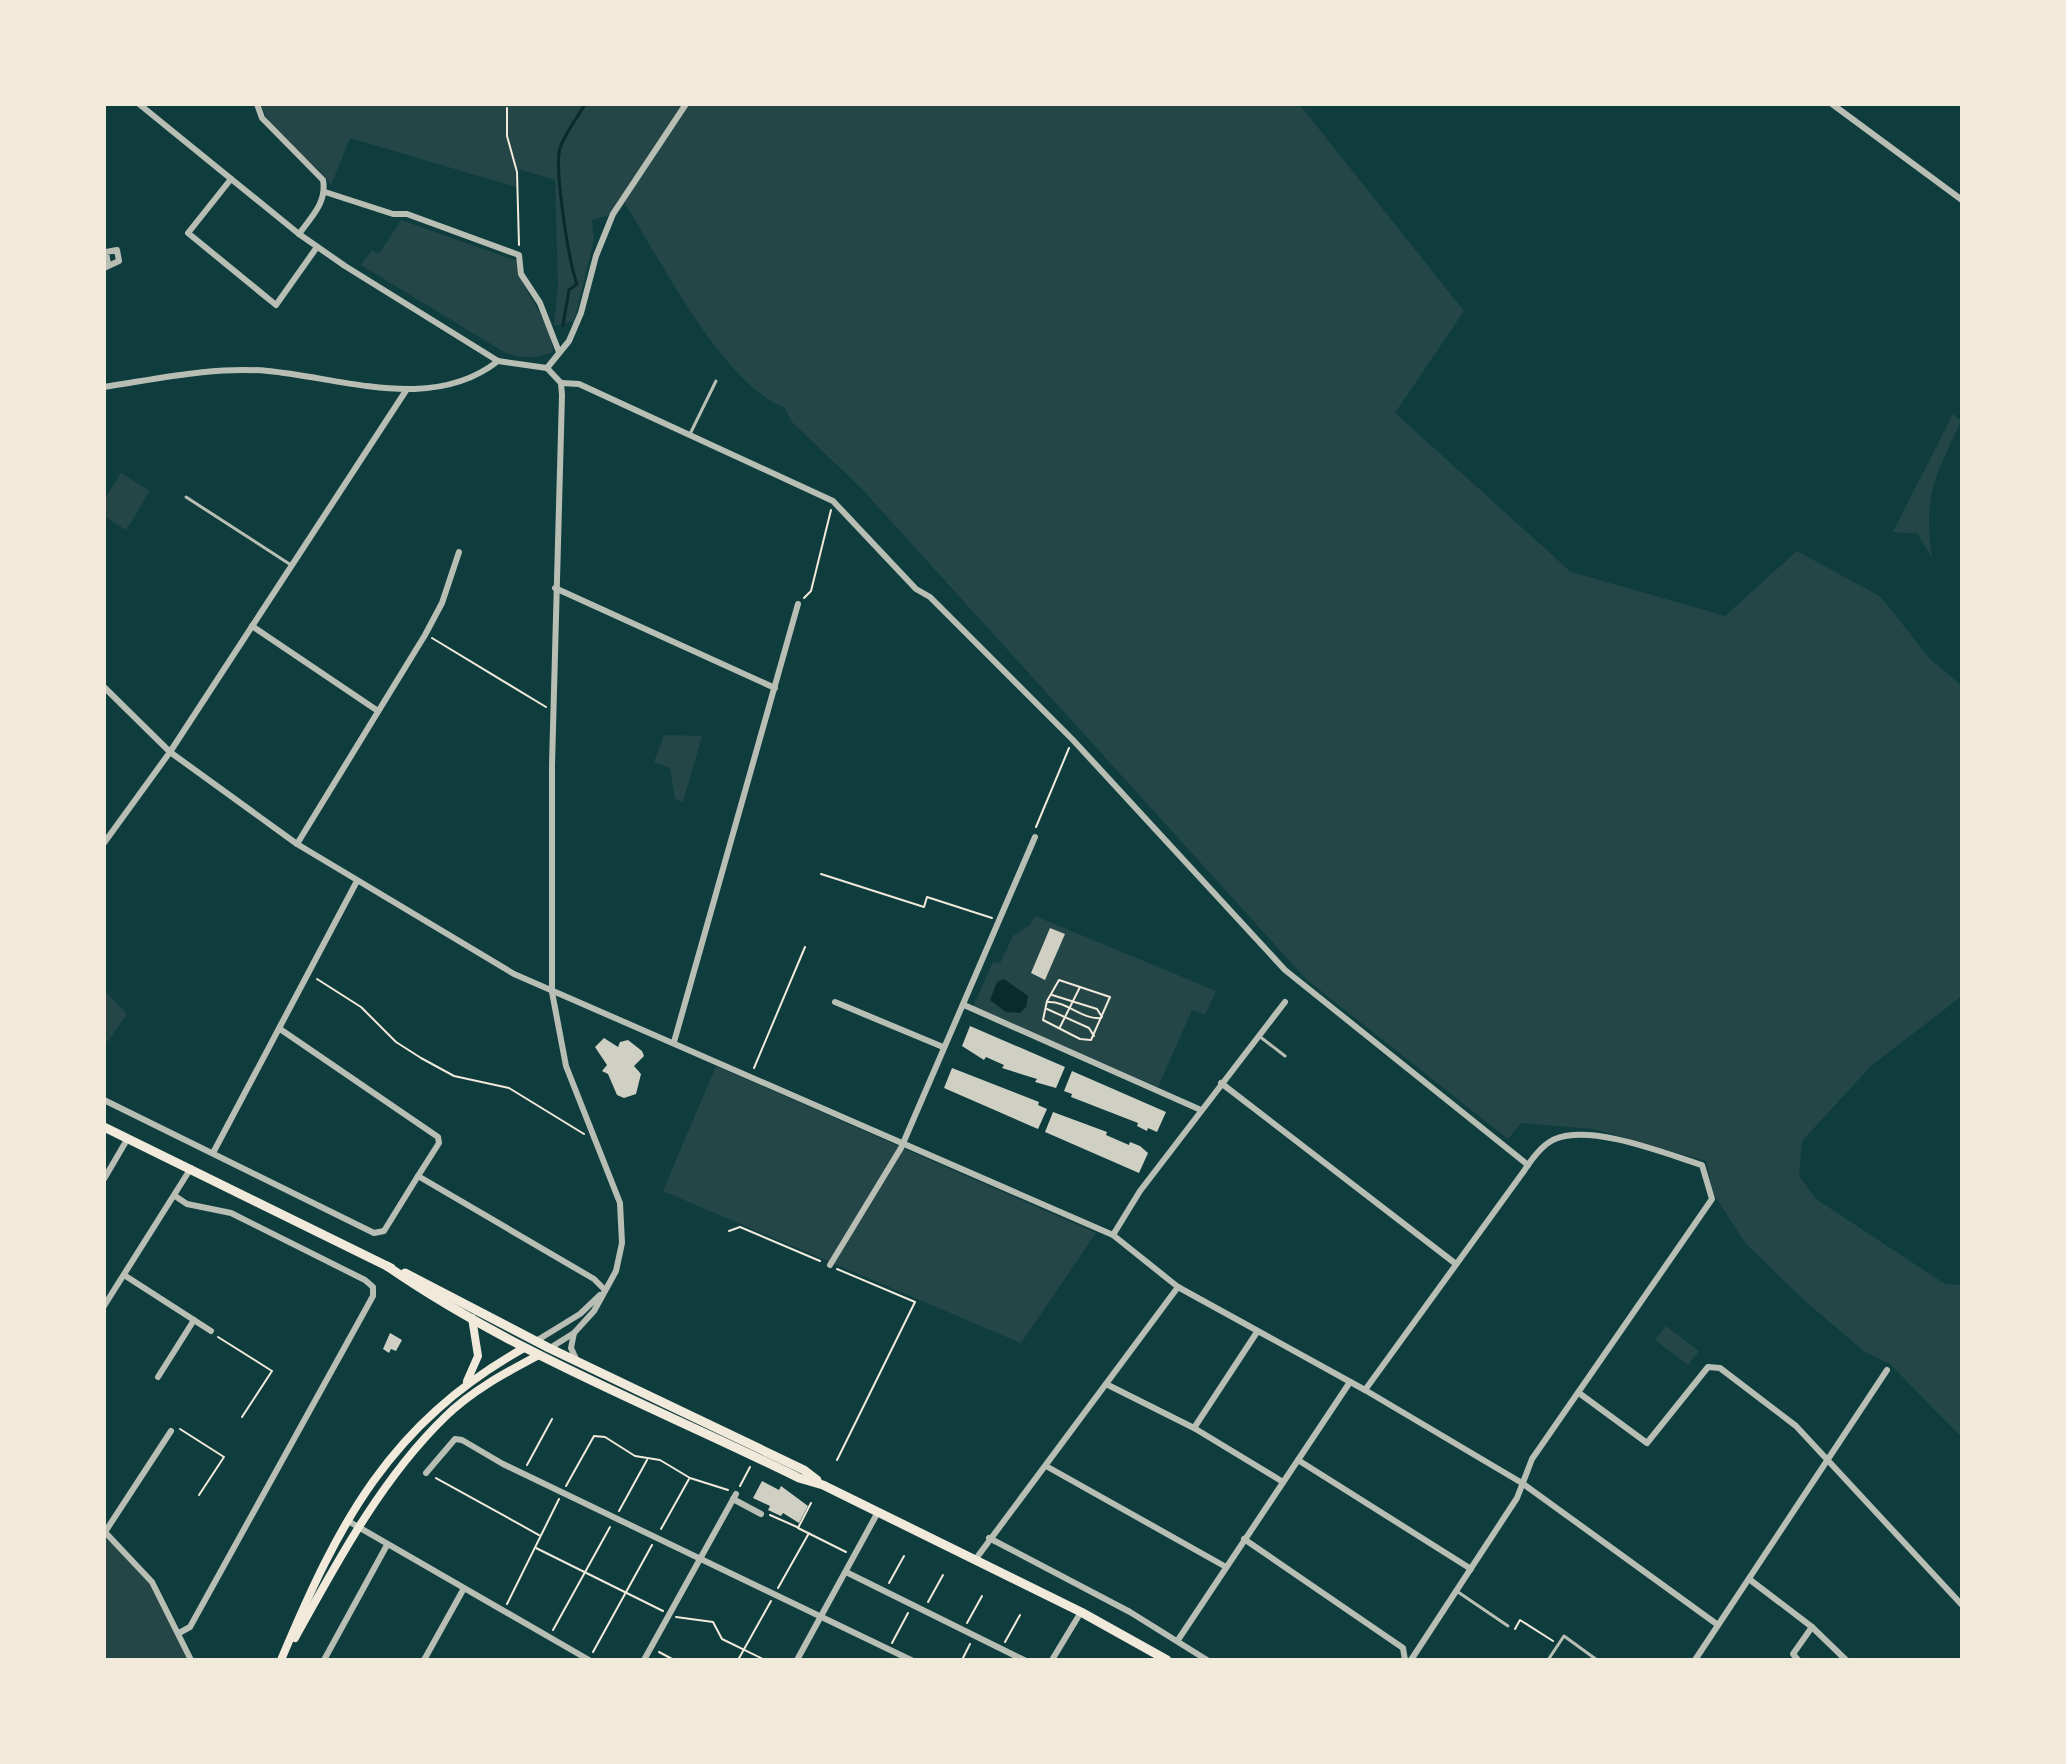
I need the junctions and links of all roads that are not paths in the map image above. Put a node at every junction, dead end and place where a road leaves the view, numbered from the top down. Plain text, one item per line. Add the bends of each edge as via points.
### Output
1 (139, 104) edge
2 (257, 104) edge
3 (686, 104) edge
4 (1832, 104) edge
5 (231, 179) junction
6 (325, 192) junction
7 (1962, 200) edge
8 (299, 234) junction
9 (317, 247) junction
10 (559, 352) junction
11 (498, 361) junction
12 (547, 368) junction
13 (716, 381) dead end
14 (561, 383) junction
15 (104, 387) edge
16 (407, 389) junction
17 (690, 434) junction
18 (186, 497) dead end
19 (459, 552) dead end
20 (291, 565) junction
21 (555, 588) junction
22 (798, 604) road end
23 (252, 626) junction
24 (104, 687) edge
25 (775, 688) junction
26 (378, 711) junction
27 (170, 752) junction
28 (1035, 837) road end
29 (104, 843) edge
30 (297, 844) junction
31 (357, 881) junction
32 (552, 992) junction
33 (835, 1002) dead end
34 (1285, 1002) dead end
35 (964, 1005) junction
36 (280, 1029) junction
37 (1259, 1036) junction
38 (674, 1042) junction
39 (943, 1047) junction
40 (1285, 1056) dead end
41 (1221, 1083) junction
42 (104, 1100) edge
43 (1201, 1110) junction
44 (104, 1127) edge
45 (128, 1138) junction
46 (903, 1143) junction
47 (213, 1153) junction
48 (1528, 1165) junction
49 (191, 1168) junction
50 (418, 1176) junction
51 (104, 1179) edge
52 (175, 1196) junction
53 (1113, 1235) junction
54 (1456, 1264) junction
55 (830, 1265) road end
56 (387, 1266) junction
57 (124, 1275) junction
58 (1178, 1287) junction
59 (605, 1290) junction
60 (104, 1306) edge
61 (472, 1318) junction
62 (194, 1320) junction
63 (211, 1331) road end
64 (1257, 1332) junction
65 (574, 1333) junction
66 (536, 1341) junction
67 (524, 1348) junction
68 (549, 1348) junction
69 (537, 1356) junction
70 (578, 1362) junction
71 (1887, 1370) dead end
72 (158, 1377) dead end
73 (1350, 1382) junction
74 (1106, 1384) junction
75 (465, 1385) junction
76 (1365, 1390) junction
77 (1579, 1393) junction
78 (1194, 1428) junction
79 (171, 1431) road end
80 (1827, 1459) junction
81 (1298, 1460) junction
82 (1046, 1466) junction
83 (426, 1473) road end
84 (1283, 1482) junction
85 (1522, 1483) junction
86 (823, 1485) junction
87 (878, 1512) junction
88 (761, 1514) road end
89 (348, 1521) junction
90 (360, 1529) junction
91 (105, 1531) edge
92 (989, 1538) junction
93 (1244, 1539) junction
94 (387, 1545) junction
95 (700, 1559) junction
96 (975, 1560) junction
97 (1226, 1567) junction
98 (1471, 1569) junction
99 (846, 1572) junction
100 (1749, 1579) junction
101 (463, 1590) junction
102 (1457, 1591) junction
103 (1962, 1605) edge
104 (1081, 1612) junction
105 (821, 1615) junction
106 (1718, 1625) junction
107 (1508, 1626) road end
108 (1812, 1627) junction
109 (179, 1633) junction
110 (1178, 1640) junction
111 (191, 1660) edge
112 (282, 1660) edge
113 (324, 1660) edge
114 (424, 1660) edge
115 (589, 1660) edge
116 (644, 1660) edge
117 (797, 1660) edge
118 (911, 1660) edge
119 (1024, 1660) edge
120 (1052, 1660) edge
121 (1167, 1660) edge
122 (1207, 1660) edge
123 (1408, 1660) edge
124 (1548, 1660) edge
125 (1597, 1660) edge
126 (1695, 1660) edge
127 (1798, 1660) edge
128 (1846, 1660) edge

1 - 5 street
2 - 6 street via 262,118 323,180
3 - 10 street via 613,214 581,313
4 - 7 street
5 - 8 street
5 - 9 street via 188,233 276,305
6 - 8 street
6 - 10 street via 407,214 519,255 521,274 540,303
8 - 9 street
9 - 11 street
10 - 12 street
11 - 12 street
11 - 16 street via 478,376
12 - 14 street
13 - 17 lane
14 - 17 street via 579,384
14 - 21 street
15 - 16 street via 217,371 267,371
16 - 20 street
17 - 48 street via 833,501 1073,740 1301,985
18 - 20 lane
19 - 26 street via 442,603
20 - 23 street
21 - 25 street
21 - 32 street
22 - 25 street
23 - 26 street
23 - 27 street
24 - 27 street
25 - 38 street
26 - 30 street
27 - 29 street
27 - 30 street
28 - 35 street
30 - 31 street
31 - 32 street
31 - 36 street
32 - 38 street
32 - 59 street via 566,1066 620,1203 622,1243
33 - 39 street
34 - 37 street
35 - 39 street
35 - 43 street
36 - 47 street
36 - 50 street via 438,1137
37 - 40 lane
37 - 41 street
38 - 46 street
39 - 46 street
41 - 43 street
41 - 54 street
42 - 47 street
43 - 53 street
44 - 45 main road
45 - 49 main road
45 - 51 street
46 - 53 street
46 - 55 street
47 - 50 street via 374,1233 384,1231
48 - 54 street
48 - 77 street via 1551,1141 1574,1134 1604,1138 1702,1165 1712,1199
49 - 52 street
49 - 56 main road
50 - 59 street
52 - 57 street
52 - 109 street via 187,1204 231,1213 373,1287 373,1296 190,1627
53 - 58 street
54 - 76 street
56 - 61 main road
56 - 66 main road via 430,1283
57 - 60 street
57 - 62 street
58 - 64 street
58 - 74 street
59 - 65 street
59 - 66 street via 580,1314
61 - 67 main road
61 - 75 main road via 478,1356
62 - 63 street
62 - 72 street
64 - 73 street
64 - 78 street
65 - 68 street
65 - 70 street via 571,1348
66 - 67 main road
66 - 68 main road
67 - 69 main road
67 - 75 main road
68 - 69 main road
68 - 70 main road
69 - 86 main road via 627,1401
69 - 90 main road via 446,1415 406,1461
70 - 86 main road via 804,1470
71 - 80 street
73 - 76 street
73 - 81 street
74 - 78 street
74 - 82 street
75 - 89 main road via 405,1438
76 - 85 street
77 - 80 street via 1647,1443 1708,1367 1720,1368 1796,1426
77 - 85 street via 1532,1459
78 - 84 street
79 - 91 street
80 - 100 street
80 - 103 street
81 - 84 street
81 - 98 street
82 - 92 street
82 - 97 street
83 - 95 street via 455,1439
84 - 93 street
85 - 98 street
85 - 106 street
86 - 87 main road
87 - 96 main road
87 - 99 street
88 - 95 street via 735,1497
89 - 90 street
89 - 112 main road via 319,1571
90 - 94 street
90 - 112 main road
91 - 109 street via 152,1582
92 - 96 street
92 - 110 street
93 - 97 street
93 - 123 street via 1403,1648
94 - 101 street
94 - 113 street
95 - 105 street
95 - 116 street
96 - 104 main road
97 - 110 street
98 - 102 street
99 - 105 street
99 - 119 street
100 - 106 street
100 - 108 street
101 - 114 street
101 - 115 street
102 - 107 lane
102 - 123 street
104 - 120 street
104 - 121 main road
105 - 117 street
105 - 118 street
106 - 126 street
108 - 127 street via 1793,1654
108 - 128 street
109 - 111 street
110 - 122 street
124 - 125 lane via 1564,1636

